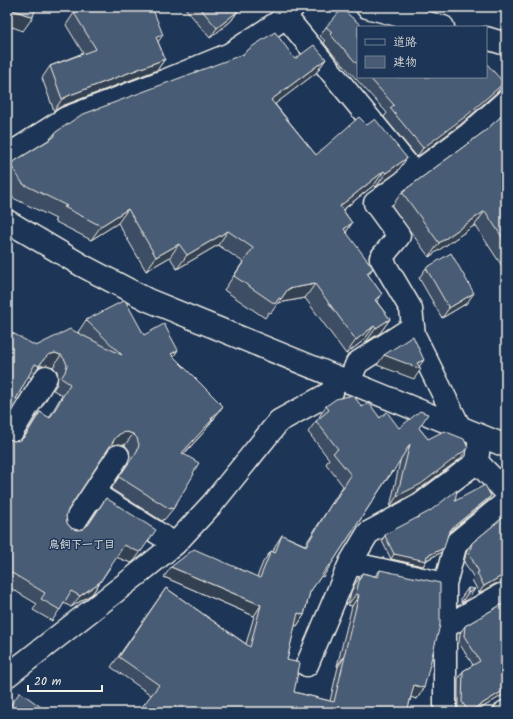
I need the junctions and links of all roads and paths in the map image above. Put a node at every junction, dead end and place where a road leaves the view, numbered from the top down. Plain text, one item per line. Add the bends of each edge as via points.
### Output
1 (367, 7) edge
2 (289, 12) edge
3 (439, 26) edge
4 (487, 38) edge
5 (506, 44) edge
6 (506, 101) edge
7 (7, 156) edge
8 (415, 174) junction
9 (7, 221) edge
10 (413, 327) junction
11 (46, 377) dead end
12 (342, 379) junction
13 (460, 428) junction
14 (480, 436) junction
15 (7, 440) edge
16 (506, 446) edge
17 (118, 456) dead end
18 (477, 462) junction
19 (506, 492) edge
20 (94, 493) junction
21 (506, 502) edge
22 (70, 529) edge
23 (175, 544) junction
24 (350, 563) junction
25 (444, 584) junction
26 (501, 595) dead end
27 (444, 627) junction
28 (307, 665) dead end
29 (7, 676) edge
30 (445, 712) edge

1 - 3 street
2 - 7 street via 230,54 66,118
2 - 8 street
4 - 5 street
6 - 8 street via 468,135
8 - 10 street via 376,203 399,236 381,258 411,309
9 - 12 street via 83,266 148,300
10 - 12 street via 357,364
10 - 13 street via 414,335
11 - 15 street
12 - 13 street
12 - 23 street via 332,392 279,421 213,504
13 - 14 street
14 - 16 street
14 - 18 street
17 - 20 street
18 - 19 street
18 - 24 street via 420,505 368,533
20 - 22 street
20 - 23 street
21 - 25 street via 456,543
23 - 29 street
24 - 25 street
24 - 28 street
25 - 27 street
26 - 27 street
27 - 30 street

